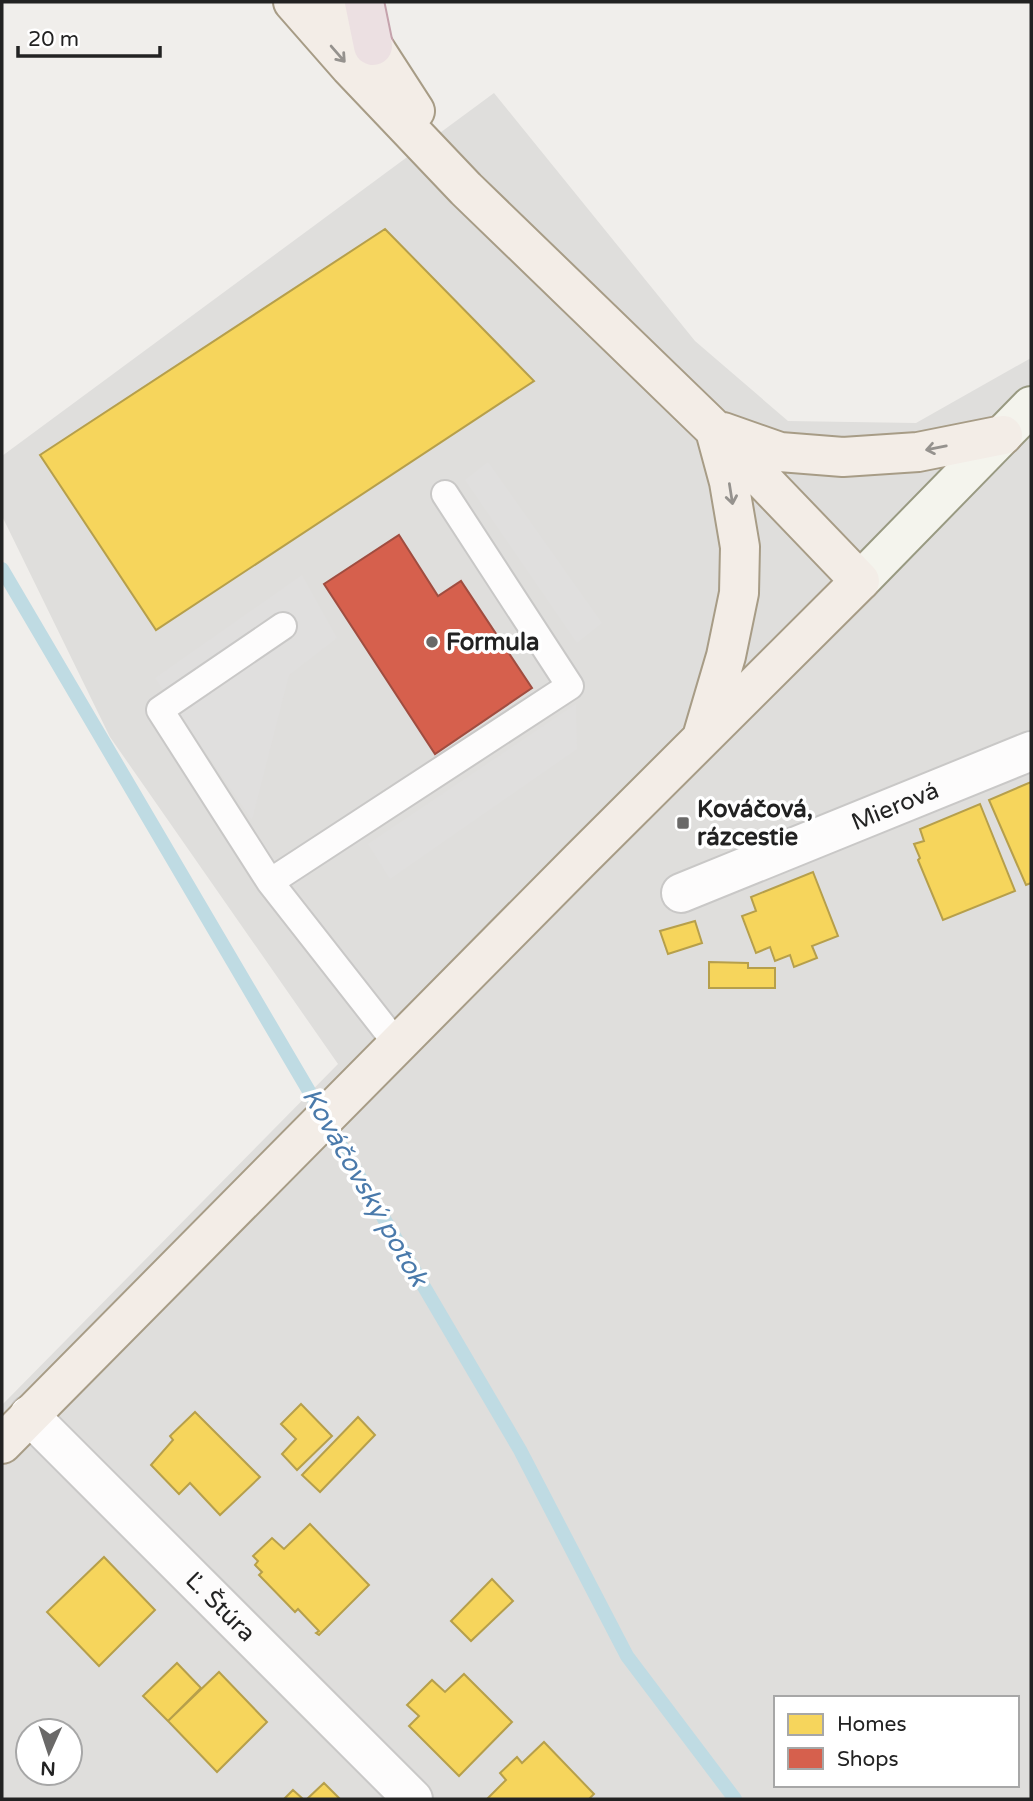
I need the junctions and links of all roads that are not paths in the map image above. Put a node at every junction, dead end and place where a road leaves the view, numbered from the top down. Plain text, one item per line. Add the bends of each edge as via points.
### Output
1 (293, 2) edge
2 (336, 2) edge
3 (363, 2) edge
4 (373, 46) junction
5 (466, 189) junction
6 (1031, 406) edge
7 (714, 429) junction
8 (1003, 435) junction
9 (444, 494) dead end
10 (860, 581) junction
11 (283, 626) dead end
12 (702, 737) junction
13 (1031, 751) edge
14 (270, 882) junction
15 (681, 893) dead end
16 (397, 1044) junction
17 (29, 1415) junction
18 (2, 1444) edge
19 (413, 1799) edge

1 -> 5 main road
2 - 4 main road
3 - 4 highway
4 - 5 main road
5 - 7 main road
6 - 8 street
8 -> 7 main road via 918,452 843,457 780,452
7 - 10 main road
7 -> 12 main road via 740,547 739,593
8 - 10 street
9 - 14 lane via 570,686
10 - 12 main road
11 - 14 lane via 160,710
12 - 16 main road
13 - 15 street, Mierová
14 - 16 lane
16 - 17 main road
17 - 18 main road
17 - 19 street, Ľ. Štúra

